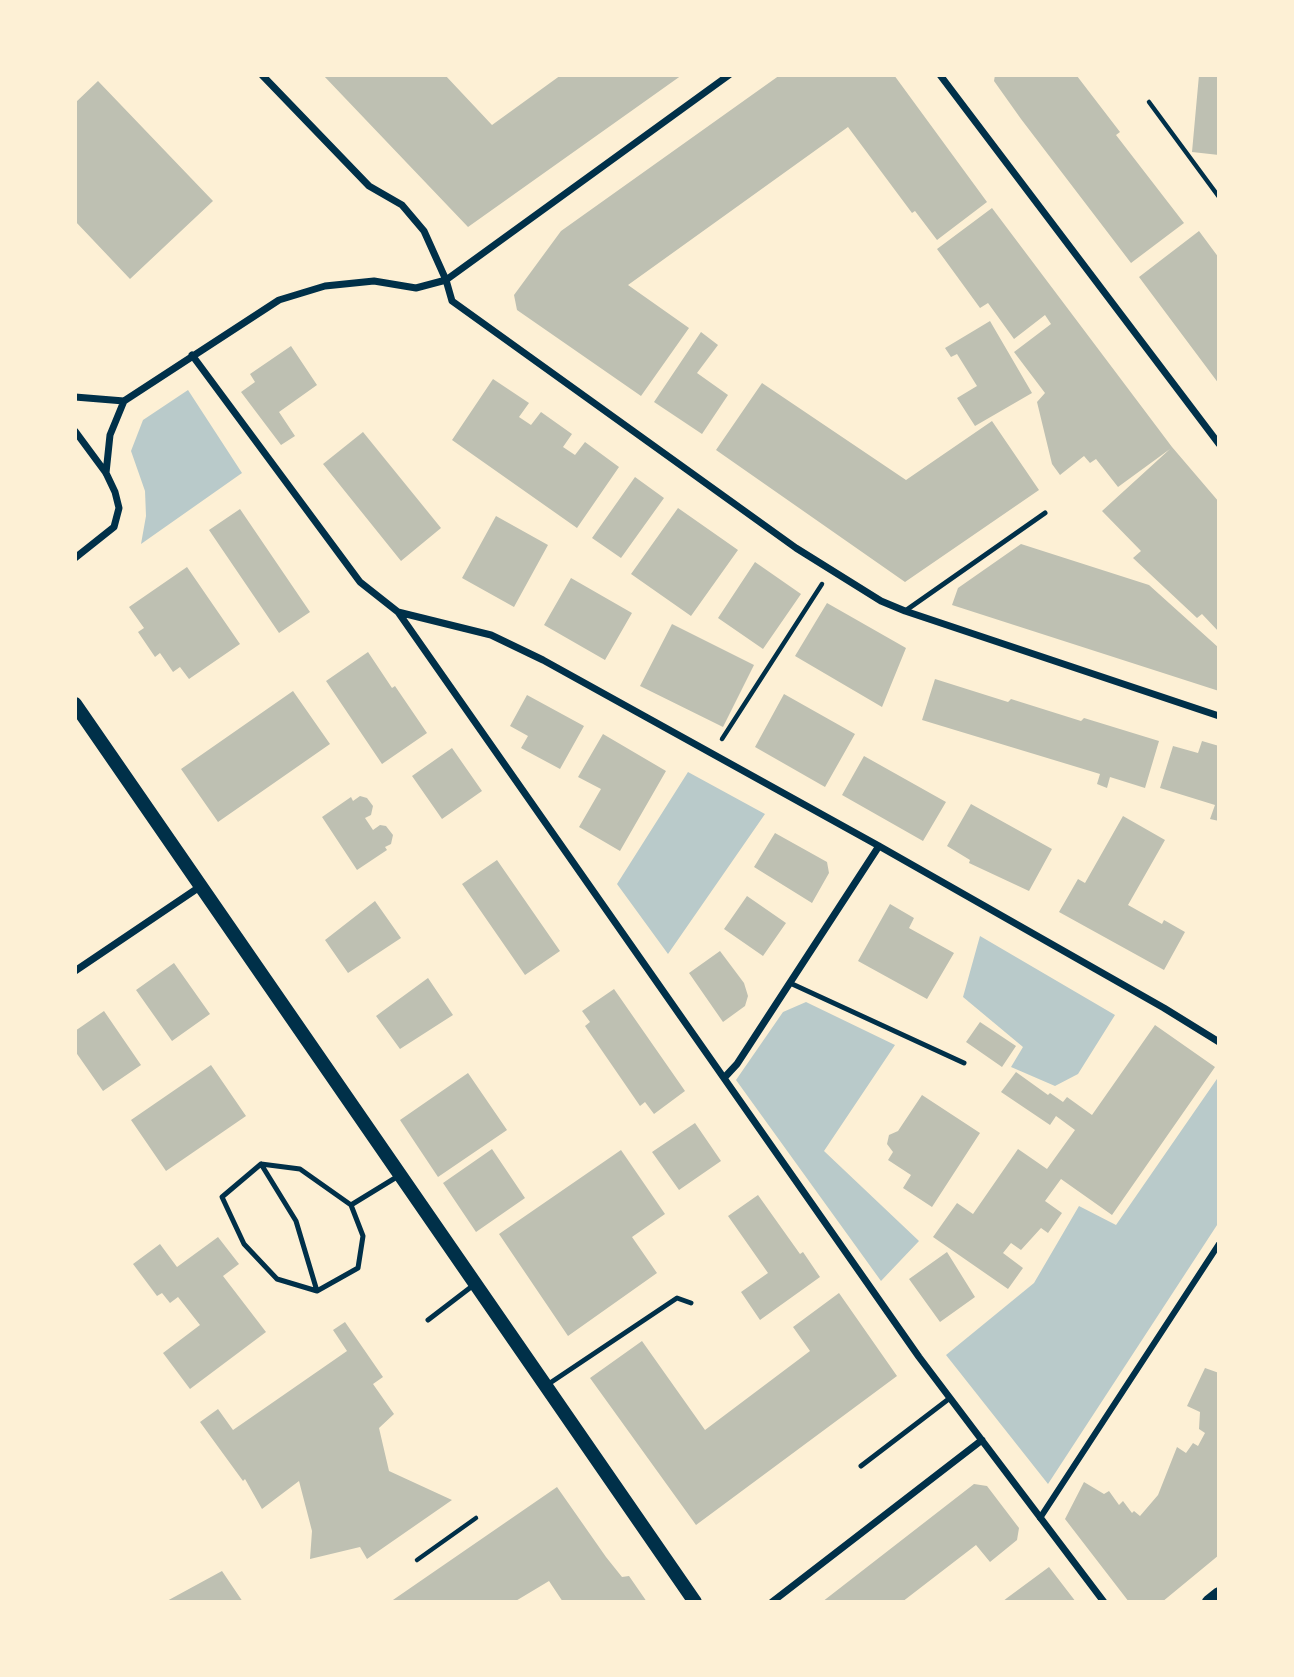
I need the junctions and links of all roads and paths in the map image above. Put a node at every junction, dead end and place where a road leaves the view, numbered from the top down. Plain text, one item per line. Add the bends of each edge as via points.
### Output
1 (262, 75) edge
2 (729, 75) edge
3 (940, 75) edge
4 (1149, 102) dead end
5 (1219, 197) edge
6 (446, 280) junction
7 (192, 355) junction
8 (75, 397) edge
9 (124, 401) junction
10 (75, 431) edge
11 (1219, 444) edge
12 (106, 473) junction
13 (1045, 513) dead end
14 (75, 558) edge
15 (830, 570) junction
16 (905, 611) junction
17 (398, 612) junction
18 (75, 704) edge
19 (1219, 716) edge
20 (725, 735) dead end
21 (879, 846) junction
22 (201, 886) junction
23 (75, 971) edge
24 (790, 983) junction
25 (1219, 1042) edge
26 (964, 1063) dead end
27 (724, 1078) junction
28 (261, 1164) junction
29 (400, 1175) junction
30 (351, 1205) junction
31 (1219, 1244) edge
32 (475, 1284) junction
33 (317, 1291) junction
34 (691, 1303) dead end
35 (428, 1320) dead end
36 (546, 1386) junction
37 (950, 1398) junction
38 (982, 1440) junction
39 (861, 1466) dead end
40 (476, 1518) dead end
41 (1040, 1518) junction
42 (417, 1560) dead end
43 (1219, 1594) edge
44 (695, 1602) edge
45 (772, 1602) edge
46 (1104, 1602) edge
47 (1209, 1602) edge

1 - 6 street via 369,186 402,205 424,231
2 - 6 street
3 - 11 street
4 - 5 path
6 - 7 street via 416,288 374,281 325,286 279,300
6 - 15 street via 452,301
7 - 9 street
7 - 17 street via 360,582
8 - 9 street
9 - 12 street via 110,435
10 - 12 street
12 - 14 street via 119,508 114,527
13 - 16 lane
15 - 16 street
15 - 20 path
16 - 19 street
17 - 21 street via 491,635 543,660
17 - 27 street
18 - 22 main road
21 - 24 street
21 - 25 street
22 - 23 street
22 - 29 main road
24 - 26 lane
24 - 27 street
27 - 37 street
28 - 30 lane via 300,1169
28 - 33 lane via 296,1221
28 - 33 lane via 222,1197 244,1244 277,1279
29 - 30 lane
29 - 32 main road
30 - 33 lane via 363,1236 358,1268
31 - 41 street
32 - 35 lane
32 - 36 main road
34 - 36 lane via 677,1298
36 - 44 main road
37 - 38 street
37 - 39 lane
38 - 41 street
38 - 45 street
40 - 42 path
41 - 46 street
43 - 47 main road

